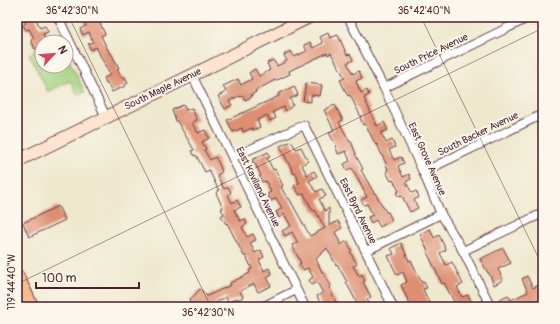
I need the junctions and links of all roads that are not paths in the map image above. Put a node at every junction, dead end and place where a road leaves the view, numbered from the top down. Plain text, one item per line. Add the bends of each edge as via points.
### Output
1 (58, 17) edge
2 (309, 17) edge
3 (348, 17) edge
4 (530, 17) edge
5 (292, 21) edge
6 (192, 75) junction
7 (384, 88) junction
8 (543, 114) edge
9 (106, 117) junction
10 (233, 157) junction
11 (17, 161) edge
12 (423, 172) junction
13 (543, 213) edge
14 (441, 214) junction
15 (366, 251) junction
16 (463, 251) junction
17 (17, 276) edge
18 (296, 290) junction
19 (32, 307) edge
20 (262, 307) edge
21 (305, 307) edge
22 (393, 307) edge
23 (491, 307) edge

1 - 9 street
2 - 5 main road, South Maple Avenue
3 - 7 street, East Grove Avenue
4 - 7 street, South Price Avenue
5 - 6 main road, South Maple Avenue
6 - 9 main road, South Maple Avenue
6 - 10 street, East Kaviland Avenue
7 - 12 street, East Grove Avenue
8 - 12 street, South Backer Avenue
9 - 11 main road, South Maple Avenue
10 - 15 street, East Byrd Avenue via 304,125
10 - 18 street, East Kaviland Avenue
12 - 14 street, East Grove Avenue
13 - 16 street
14 - 15 street
14 - 16 street, East Grove Avenue
15 - 22 street, East Byrd Avenue
16 - 23 street, East Grove Avenue
17 - 19 main road
18 - 20 street
18 - 21 street, East Kaviland Avenue

